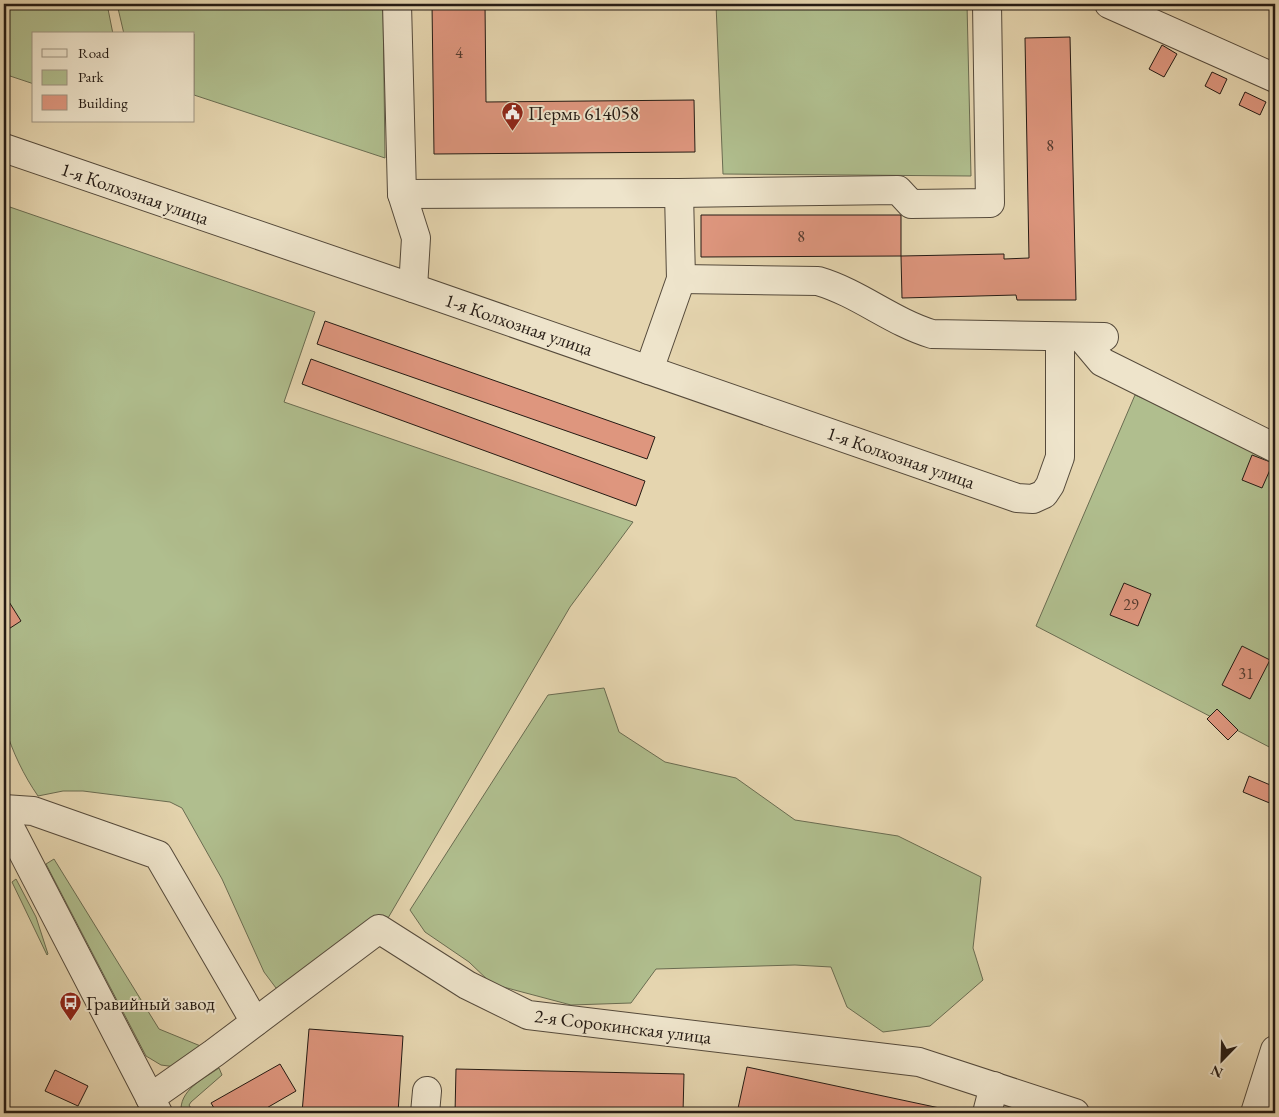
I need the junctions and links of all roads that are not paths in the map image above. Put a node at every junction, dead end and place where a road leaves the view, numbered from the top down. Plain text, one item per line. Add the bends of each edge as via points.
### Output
1 (397, 4) edge
2 (988, 4) edge
3 (1109, 4) edge
4 (1275, 78) edge
5 (4, 148) edge
6 (679, 193) junction
7 (402, 194) junction
8 (682, 279) junction
9 (413, 288) junction
10 (1082, 337) junction
11 (649, 370) junction
12 (1275, 448) edge
13 (4, 809) edge
14 (4, 816) edge
15 (255, 1022) junction
16 (1275, 1050) edge
17 (994, 1086) junction
18 (154, 1106) edge
19 (987, 1113) edge
20 (1075, 1113) edge
21 (1255, 1113) edge

1 - 7 street
2 - 6 street via 990,203 911,204 898,190
3 - 4 street
5 - 9 street, 1-я Колхозная улица
6 - 7 street
6 - 8 street
7 - 9 street via 416,238
8 - 10 street via 818,281 851,293 906,324 932,334
8 - 11 street
9 - 11 street, 1-я Колхозная улица
10 - 11 street, 1-я Колхозная улица via 1060,456 1050,485 1044,494 1033,499 1017,498
10 - 12 street via 1102,362
13 - 15 street via 33,812 158,855
14 - 18 street
15 - 17 street, 2-я Сорокинская улица via 379,929 467,985 528,1015 919,1062
15 - 18 street, 2-я Сорокинская улица
16 - 21 street
17 - 19 street
17 - 20 street, 2-я Сорокинская улица

